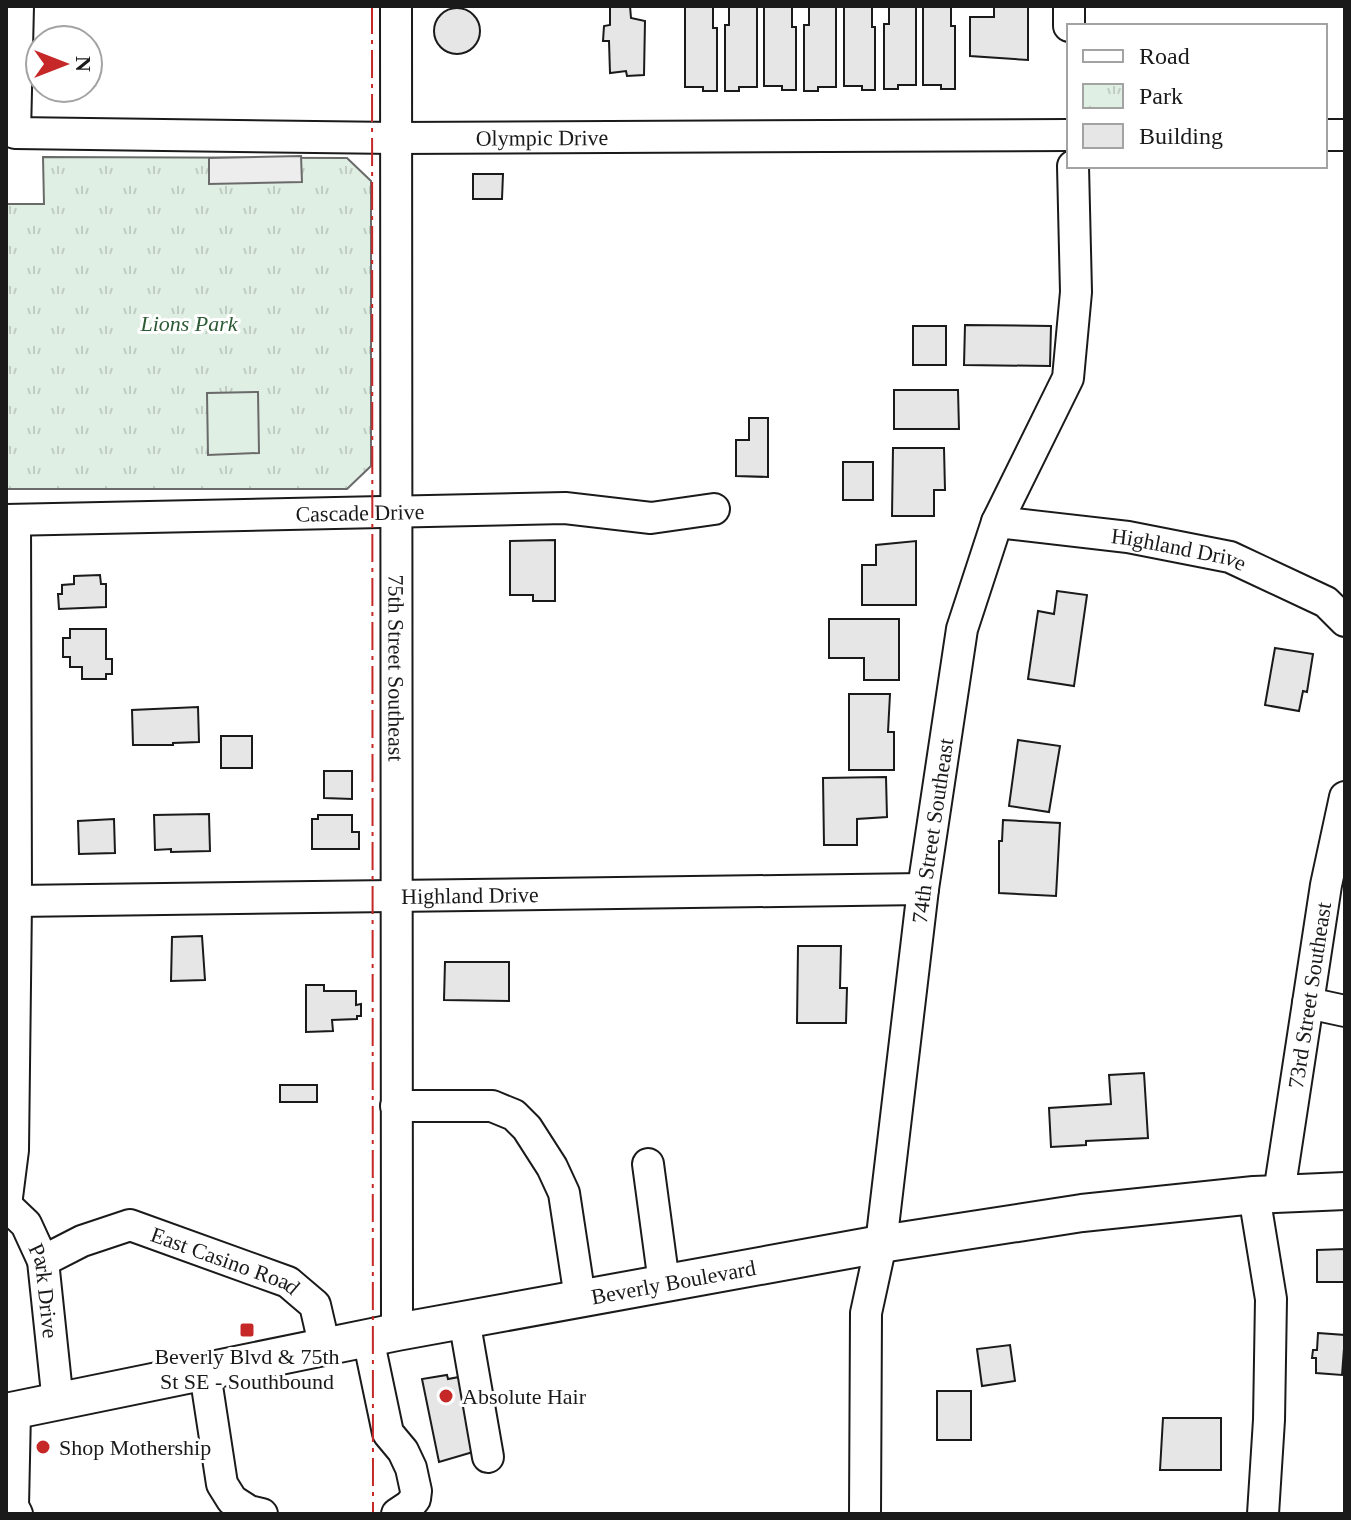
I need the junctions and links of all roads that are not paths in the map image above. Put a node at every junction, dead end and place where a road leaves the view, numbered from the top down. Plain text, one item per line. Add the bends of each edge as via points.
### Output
1 (18, 6) edge
2 (396, 6) edge
3 (1067, 135) edge
4 (395, 138) junction
5 (1073, 168) edge
6 (714, 509) dead end
7 (395, 512) junction
8 (10, 520) edge
9 (997, 522) junction
10 (1345, 621) edge
11 (1345, 797) edge
12 (923, 889) junction
13 (396, 896) junction
14 (16, 901) junction
15 (1308, 1003) junction
16 (1345, 1011) edge
17 (396, 1106) junction
18 (648, 1164) dead end
19 (1345, 1191) edge
20 (1266, 1194) junction
21 (6, 1205) edge
22 (881, 1244) junction
23 (43, 1261) junction
24 (664, 1283) junction
25 (580, 1298) junction
26 (464, 1319) junction
27 (382, 1335) junction
28 (325, 1348) junction
29 (205, 1373) junction
30 (58, 1403) junction
31 (10, 1412) edge
32 (488, 1457) dead end
33 (17, 1514) edge
34 (262, 1514) edge
35 (397, 1514) edge
36 (865, 1514) edge
37 (1263, 1514) edge

1 - 4 street, Olympic Drive via 15,133
2 - 4 street, 75th Street Southeast
3 - 4 street, Olympic Drive
4 - 7 street, 75th Street Southeast
5 - 9 street, 74th Street Southeast via 1076,292 1068,378
6 - 7 street, Cascade Drive via 651,518 565,508
7 - 8 street, Cascade Drive
7 - 13 street, 75th Street Southeast
8 - 14 street, Park Drive
9 - 10 street, Highland Drive via 1128,537 1230,557 1326,602
9 - 12 street, 74th Street Southeast via 962,629
11 - 15 street, 73rd Street Southeast
12 - 13 street, Highland Drive
12 - 22 street, 74th Street Southeast
13 - 14 street, Highland Drive
13 - 17 street, 75th Street Southeast
14 - 21 street, Park Drive via 13,1150
15 - 16 street
15 - 20 street, 73rd Street Southeast
17 - 25 street via 498,1107 527,1128 564,1193
17 - 27 street, 75th Street Southeast
18 - 24 street
19 - 20 main road, Beverly Boulevard
20 - 22 main road, Beverly Boulevard via 1082,1213
20 - 37 street, 73rd Street Southeast via 1271,1299
21 - 23 street, Park Drive via 26,1224
22 - 24 main road, Beverly Boulevard
22 - 36 street, 74th Street Southeast via 866,1313
23 - 28 street, East Casino Road via 130,1225 288,1282 315,1305
23 - 30 street, Park Drive
24 - 25 main road, Beverly Boulevard
25 - 26 main road, Beverly Boulevard
26 - 27 main road, Beverly Boulevard
26 - 32 street
27 - 28 main road, Beverly Boulevard
27 - 35 street, 75th Street Southeast via 388,1433 407,1459 416,1491 415,1499
28 - 29 main road, Beverly Boulevard
29 - 30 main road, Beverly Boulevard
29 - 34 street via 222,1484 232,1500
30 - 31 main road, Beverly Boulevard
31 - 33 street

